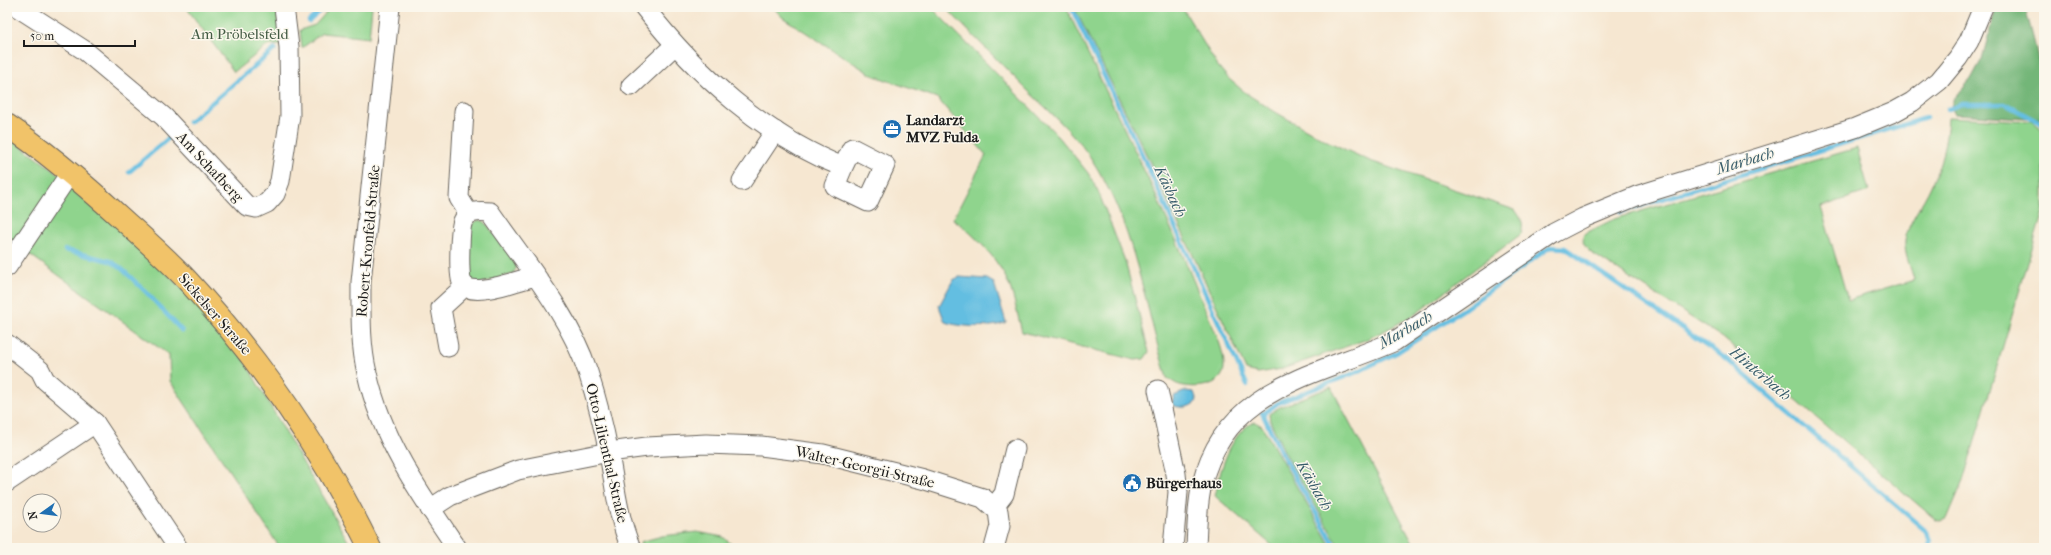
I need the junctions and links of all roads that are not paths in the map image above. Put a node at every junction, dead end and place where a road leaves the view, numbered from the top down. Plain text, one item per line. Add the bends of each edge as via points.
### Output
1 (17, 7) edge
2 (284, 7) edge
3 (390, 7) edge
4 (644, 7) edge
5 (1983, 7) edge
6 (676, 45) junction
7 (631, 86) dead end
8 (464, 111) dead end
9 (7, 125) edge
10 (775, 131) junction
11 (843, 167) dead end
12 (70, 173) junction
13 (742, 180) dead end
14 (469, 214) junction
15 (7, 267) edge
16 (535, 276) junction
17 (465, 286) junction
18 (7, 344) edge
19 (448, 347) dead end
20 (1158, 390) dead end
21 (95, 423) junction
22 (1015, 449) dead end
23 (609, 452) junction
24 (7, 482) edge
25 (994, 506) junction
26 (430, 509) junction
27 (178, 548) edge
28 (370, 548) edge
29 (456, 548) edge
30 (631, 548) edge
31 (994, 548) edge
32 (1173, 548) edge
33 (1196, 548) edge

1 - 2 street, Am Schafberg via 84,50 164,117 247,206 256,208 267,204 280,182 290,116 289,47
3 - 26 street, Robert-Kronfeld-Straße via 361,282 360,322 367,373 381,420
4 - 6 street
5 - 33 street via 1969,41 1946,73 1928,91 1894,112 1824,138 1639,195 1583,218 1554,233 1395,341 1289,382 1268,394 1247,409 1233,424 1208,465 1198,507
6 - 7 street
6 - 10 street via 701,71
8 - 14 street via 458,198
9 - 12 main road, Sickelser Straße
10 - 11 street via 826,161
10 - 13 street
12 - 15 street
12 - 28 main road, Sickelser Straße via 159,252 233,334 304,432 338,487
14 - 16 street, Otto-Lilienthal-Straße via 480,210 490,212
14 - 17 street via 463,220 459,269
16 - 17 street via 483,289 470,289
16 - 23 street, Otto-Lilienthal-Straße via 571,332 588,372
17 - 19 street via 441,308
18 - 21 street via 40,370 46,380
20 - 32 street via 1178,492
21 - 24 street
21 - 27 street
22 - 25 street via 1004,494
23 - 25 street, Walter-Georgii-Straße via 647,446 706,444 761,446 823,454 923,479 983,498
23 - 26 street, Walter-Georgii-Straße via 518,470 450,496
23 - 30 street, Otto-Lilienthal-Straße via 619,517
25 - 31 street via 998,511 1000,526
26 - 29 street, Robert-Kronfeld-Straße

